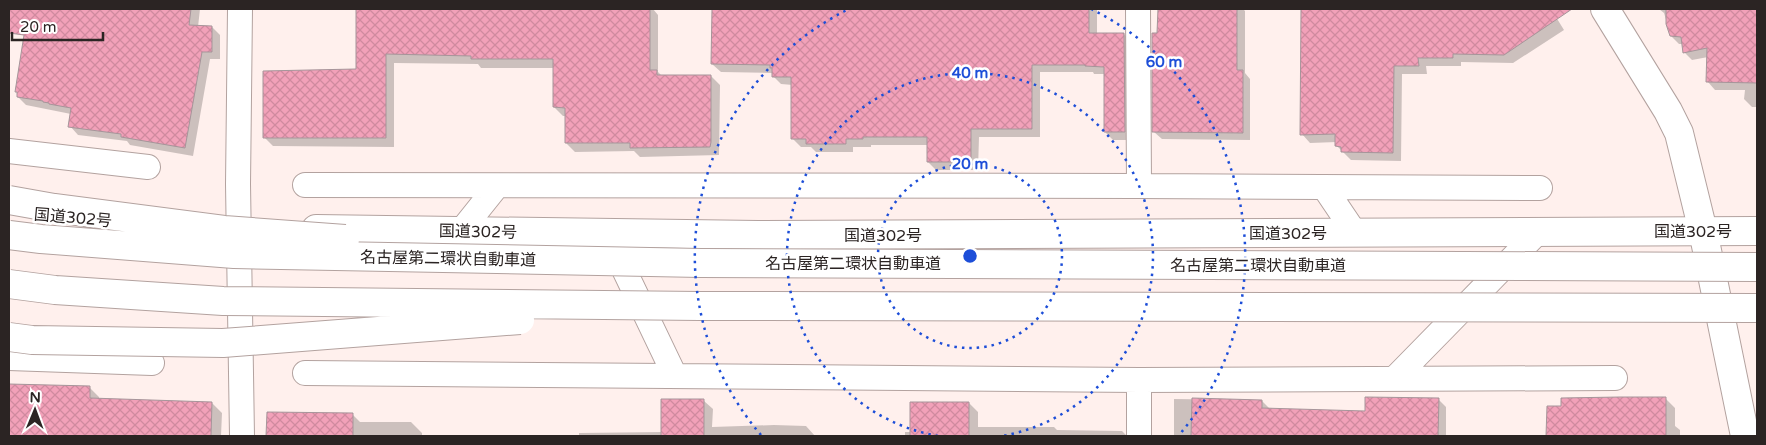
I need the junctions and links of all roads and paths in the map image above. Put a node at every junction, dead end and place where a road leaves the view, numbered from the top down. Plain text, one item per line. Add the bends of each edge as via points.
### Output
1 (240, 9) edge
2 (1138, 9) edge
3 (1605, 9) edge
4 (9, 151) edge
5 (148, 168) dead end
6 (305, 186) dead end
7 (497, 186) junction
8 (1139, 186) junction
9 (1324, 187) junction
10 (1540, 188) dead end
11 (9, 200) edge
12 (9, 212) edge
13 (239, 228) junction
14 (461, 231) junction
15 (1703, 231) junction
16 (1757, 231) edge
17 (1538, 232) junction
18 (1355, 233) junction
19 (607, 234) junction
20 (9, 235) edge
21 (701, 263) junction
22 (1757, 267) edge
23 (9, 284) edge
24 (700, 306) junction
25 (1757, 308) edge
26 (9, 337) edge
27 (9, 358) edge
28 (152, 363) dead end
29 (305, 373) dead end
30 (675, 376) junction
31 (1615, 378) dead end
32 (1394, 379) junction
33 (1139, 380) junction
34 (242, 436) edge
35 (1139, 436) edge
36 (1744, 436) edge

1 - 13 street
2 - 8 street
3 - 15 main road via 1679,133
4 - 5 street
6 - 7 street
7 - 8 street
7 - 14 street
8 - 9 street
9 - 10 street
9 - 18 street
11 - 21 main road, bridge via 224,230
12 - 13 main road, 国道302号
13 - 14 main road, 国道302号
13 - 34 street
14 - 19 main road, 国道302号
15 - 16 main road, 国道302号
15 - 17 main road, 国道302号
15 - 36 main road
17 - 18 main road, 国道302号
17 - 32 street
18 - 19 main road, 国道302号
19 - 30 street
20 - 21 main road, 名古屋第二環状自動車道, bridge via 234,254
21 - 22 main road, 名古屋第二環状自動車道, bridge
23 - 24 main road, bridge via 222,301
24 - 25 main road, bridge
24 - 26 main road, bridge via 223,343
27 - 28 street
29 - 30 street
30 - 33 street
31 - 32 street
32 - 33 street
33 - 35 street

